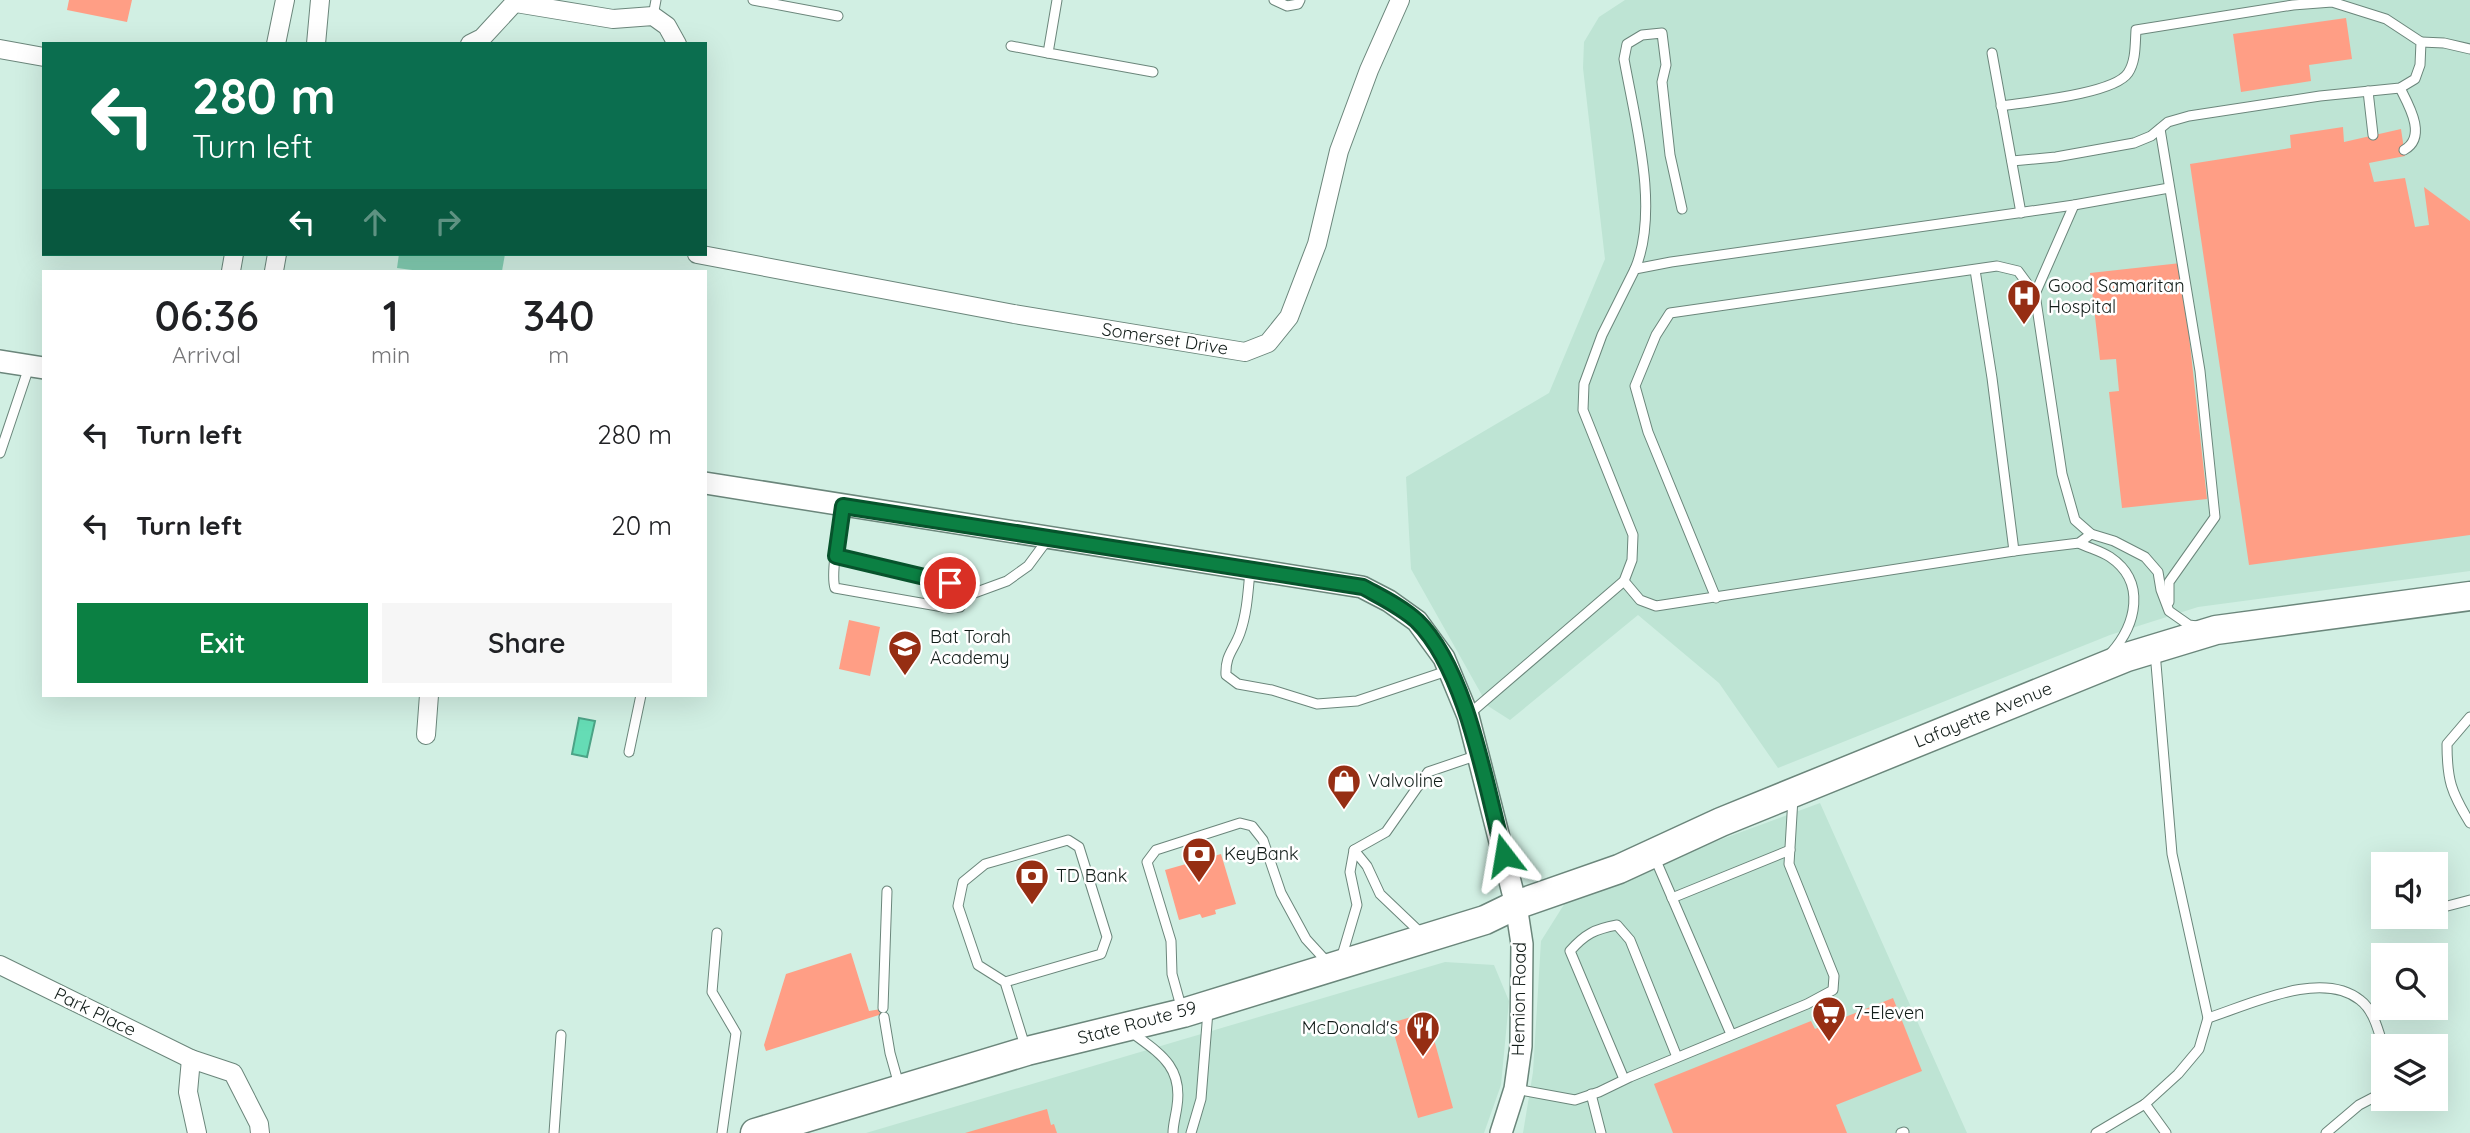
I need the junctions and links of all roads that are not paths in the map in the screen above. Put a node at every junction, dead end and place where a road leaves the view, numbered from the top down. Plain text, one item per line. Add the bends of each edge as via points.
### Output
1 (285, 0) edge
2 (320, 0) edge
3 (753, 0) edge
4 (1058, 0) edge
5 (1274, 0) edge
6 (1300, 0) edge
7 (1400, 0) edge
8 (517, 1) edge
9 (655, 8) edge
10 (838, 16) dead end
11 (276, 42) edge
12 (316, 42) edge
13 (474, 42) edge
14 (676, 42) edge
15 (2421, 42) junction
16 (1011, 46) dead end
17 (0, 49) edge
18 (2470, 49) edge
19 (1048, 53) junction
20 (1992, 53) dead end
21 (42, 57) edge
22 (1153, 72) dead end
23 (2400, 88) junction
24 (2368, 91) junction
25 (2001, 106) junction
26 (2160, 129) junction
27 (2373, 135) dead end
28 (2404, 150) dead end
29 (2011, 161) junction
30 (2169, 188) junction
31 (2074, 205) junction
32 (1682, 209) dead end
33 (2021, 213) junction
34 (707, 256) edge
35 (1635, 269) junction
36 (1975, 270) junction
37 (2035, 294) junction
38 (0, 361) edge
39 (37, 367) edge
40 (0, 453) edge
41 (707, 484) edge
42 (843, 506) junction
43 (2091, 534) junction
44 (1048, 539) junction
45 (2079, 543) junction
46 (2014, 551) junction
47 (836, 556) junction
48 (1250, 571) junction
49 (1624, 581) junction
50 (967, 596) junction
51 (2470, 596) edge
52 (1716, 598) junction
53 (2169, 611) junction
54 (2216, 630) junction
55 (2154, 648) junction
56 (1449, 670) junction
57 (2086, 673) junction
58 (429, 697) edge
59 (641, 697) edge
60 (1468, 716) junction
61 (2470, 717) edge
62 (426, 735) dead end
63 (629, 752) dead end
64 (1478, 755) junction
65 (1793, 793) junction
66 (2470, 823) edge
67 (1354, 850) junction
68 (1790, 850) junction
69 (1653, 853) junction
70 (887, 891) dead end
71 (1672, 898) junction
72 (2470, 900) edge
73 (1516, 905) junction
74 (2448, 906) edge
75 (717, 933) dead end
76 (1427, 939) junction
77 (0, 965) edge
78 (1336, 965) junction
79 (1005, 982) junction
80 (1196, 1009) junction
81 (2208, 1018) junction
82 (1127, 1029) junction
83 (1731, 1034) junction
84 (2379, 1034) edge
85 (561, 1035) dead end
86 (1027, 1051) junction
87 (1677, 1057) junction
88 (191, 1059) junction
89 (1624, 1079) junction
90 (1515, 1089) junction
91 (901, 1090) junction
92 (1591, 1094) junction
93 (2371, 1099) edge
94 (2145, 1104) junction
95 (197, 1133) edge
96 (260, 1133) edge
97 (554, 1133) edge
98 (722, 1133) edge
99 (755, 1133) edge
100 (1173, 1133) edge
101 (1191, 1133) edge
102 (1502, 1133) edge
103 (1601, 1133) edge
104 (2097, 1133) edge
105 (2165, 1133) edge
106 (2326, 1133) edge

1 - 11 street
2 - 12 street
3 - 10 lane
4 - 19 lane
5 - 6 lane via 1287,6
7 - 34 street, Somerset Drive via 1339,151 1317,244 1289,317 1268,343 1245,352
8 - 9 street via 613,19
8 - 13 street
9 - 14 street
15 - 18 lane
15 - 23 lane via 2415,79
15 - 25 lane via 2386,19 2332,2 2293,5 2136,30 2134,61 2126,76 2114,84
16 - 19 lane
17 - 21 street
19 - 22 lane
20 - 25 lane
23 - 24 lane
23 - 28 lane via 2414,115 2415,136
24 - 26 lane via 2189,116
24 - 27 lane
25 - 29 lane
26 - 29 lane via 2134,143
26 - 30 lane
29 - 33 lane
30 - 31 lane
30 - 53 lane via 2200,371 2215,517 2169,582
31 - 33 lane
31 - 37 lane
32 - 35 lane via 1670,155 1662,33 1642,35 1627,44 1624,59 1647,199 1641,255
33 - 35 lane
35 - 49 lane via 1602,335 1584,384 1583,410 1633,535 1632,560
36 - 37 lane via 1997,266 2018,271
36 - 46 lane
36 - 52 lane via 1670,313 1635,386 1648,432
37 - 43 lane via 2062,474 2075,520
38 - 39 street
39 - 40 lane
41 - 42 street, Hemion Road
42 - 44 street, Hemion Road
42 - 47 lane
43 - 45 lane
43 - 53 lane via 2145,557 2158,572
44 - 48 street, Hemion Road
44 - 50 lane via 1028,566 1007,581
45 - 46 lane
45 - 57 lane via 2110,557 2125,571 2133,591 2133,618 2123,639
46 - 52 lane
47 - 50 lane via 950,583
47 - 50 lane via 833,583 841,590 949,608 960,607
48 - 56 street, Hemion Road via 1363,587 1417,621
48 - 56 lane via 1240,634 1226,661 1226,675 1238,684 1317,704 1357,701
49 - 52 lane via 1640,600 1656,606
49 - 60 lane
51 - 54 main road, Lafayette Avenue
53 - 54 lane via 2189,625
54 - 55 main road, Lafayette Avenue
55 - 57 main road, Lafayette Avenue
55 - 81 lane via 2172,854
56 - 60 street, Hemion Road
57 - 65 main road, Lafayette Avenue
58 - 62 street
59 - 63 lane
60 - 64 street, Hemion Road
61 - 66 lane via 2447,744 2453,795
64 - 67 lane via 1428,772 1386,832
64 - 73 street, Hemion Road
65 - 68 lane
65 - 69 main road, Lafayette Avenue
67 - 76 lane via 1380,894
67 - 78 lane via 1350,872 1357,905
68 - 71 lane
68 - 83 lane via 1789,864 1834,976 1833,990
69 - 71 lane
69 - 73 main road, Lafayette Avenue
70 - 91 lane via 883,1012
71 - 83 lane
72 - 74 lane
73 - 76 main road, State Route 59
73 - 90 street, Hemion Road via 1523,999
75 - 98 lane via 712,992 736,1033
76 - 78 main road, State Route 59
77 - 88 street, Park Place
78 - 80 main road, State Route 59
78 - 80 lane via 1306,939 1281,894 1263,841 1252,826 1240,823 1156,850 1147,862 1171,941 1172,974
79 - 79 lane via 978,965 958,906 963,882 985,864 1068,840 1079,847 1107,937 1101,954
79 - 86 lane
80 - 82 main road, State Route 59
80 - 101 lane via 1201,1099
81 - 84 lane via 2277,995 2313,987 2339,988 2362,1000
81 - 94 lane via 2199,1049
82 - 86 main road, State Route 59
82 - 100 lane via 1159,1053 1175,1073 1178,1104
83 - 87 lane
85 - 97 lane
86 - 91 main road, State Route 59
87 - 89 lane
87 - 89 lane via 1630,940 1617,925 1602,928 1582,937 1570,951
88 - 95 street via 187,1092
88 - 96 street, Park Place via 233,1073
89 - 92 lane
90 - 92 lane via 1575,1100
90 - 102 street, Hemion Road
91 - 99 main road, State Route 59
92 - 103 lane
93 - 106 lane
94 - 104 lane
94 - 105 lane

